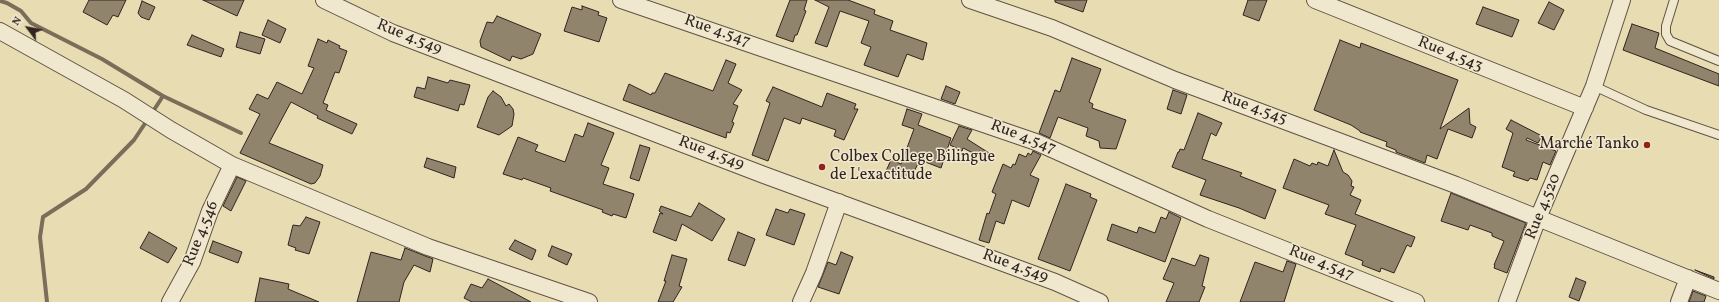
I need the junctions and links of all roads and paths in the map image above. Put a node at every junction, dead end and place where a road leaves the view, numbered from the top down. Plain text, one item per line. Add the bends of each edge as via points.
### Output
1 (324, 0) edge
2 (621, 0) edge
3 (970, 0) edge
4 (1315, 0) edge
5 (1622, 0) edge
6 (1674, 0) edge
7 (0, 31) edge
8 (1719, 61) edge
9 (1594, 86) junction
10 (1585, 108) junction
11 (1719, 135) edge
12 (232, 165) junction
13 (839, 202) junction
14 (1538, 218) junction
15 (1688, 278) junction
16 (1719, 292) edge
17 (170, 302) edge
18 (589, 302) edge
19 (801, 302) edge
20 (1100, 302) edge
21 (1416, 302) edge
22 (1507, 302) edge
23 (1679, 302) edge

1 - 13 street, Rue 4.549 via 393,33
2 - 21 street, Rue 4.547 via 1036,142 1208,219
3 - 14 street, Rue 4.545 via 1052,28 1175,80
4 - 10 street, Rue 4.543
5 - 9 street, Rue 4.520
6 - 8 lane via 1666,26 1666,34 1670,41
7 - 12 street via 124,100
9 - 10 street, Rue 4.520
9 - 11 lane via 1646,110
10 - 14 street, Rue 4.520
12 - 17 street, Rue 4.546 via 210,211 192,262
12 - 18 street via 428,247
13 - 19 street
13 - 20 street, Rue 4.549 via 1055,282
14 - 15 street, Rue 4.545
14 - 22 street, Rue 4.520
15 - 16 street, Rue 4.545
15 - 23 street

